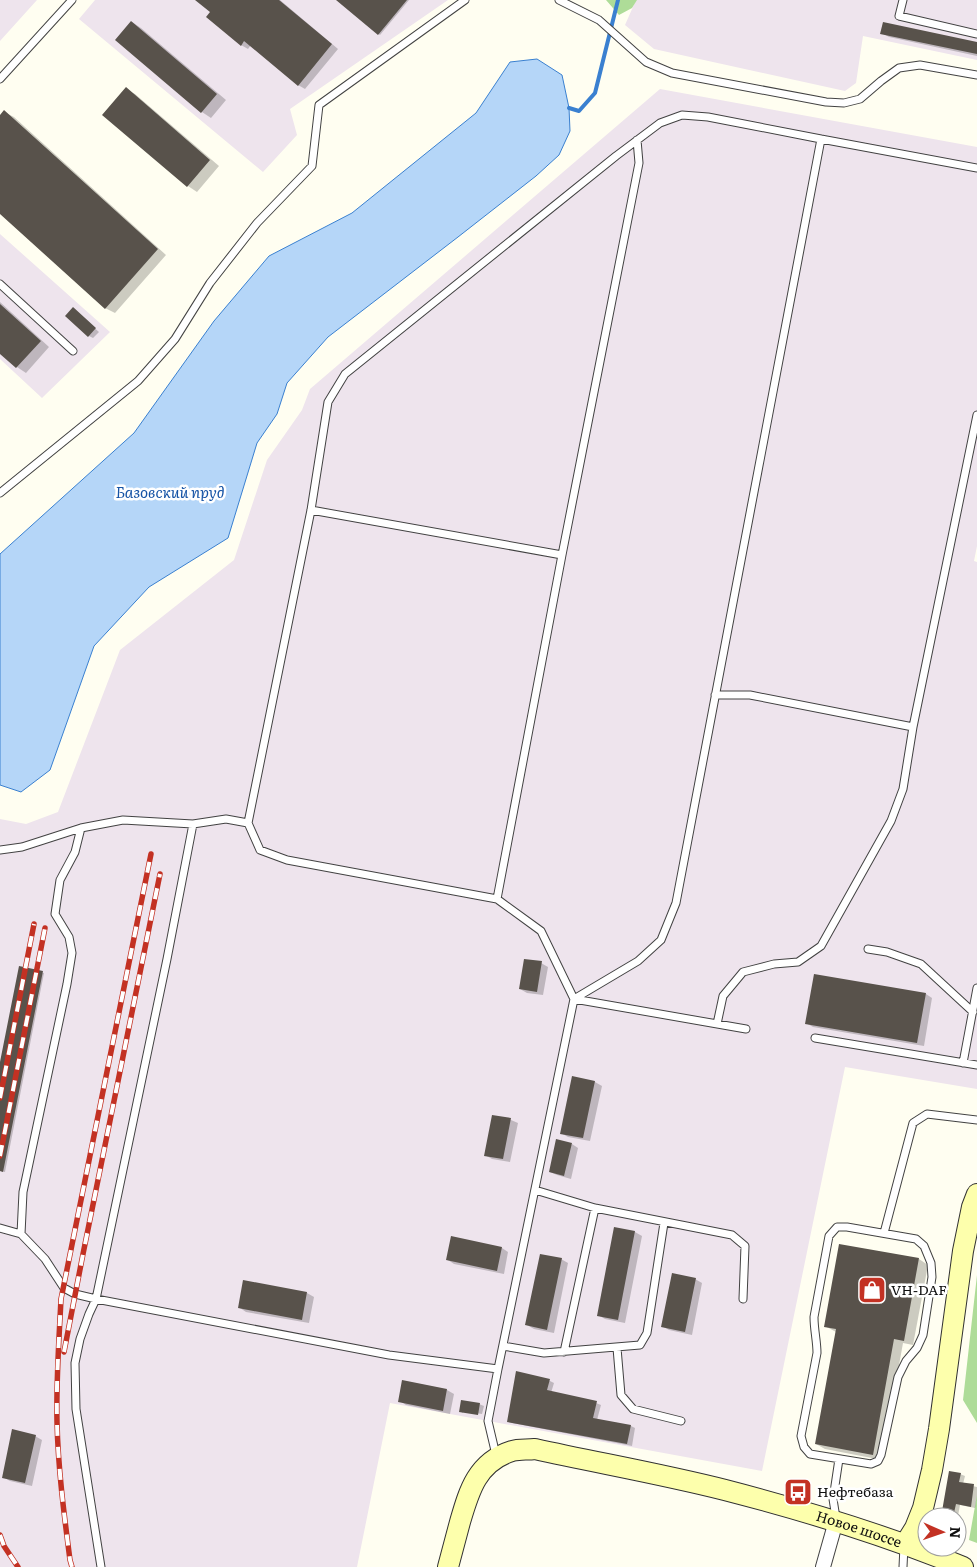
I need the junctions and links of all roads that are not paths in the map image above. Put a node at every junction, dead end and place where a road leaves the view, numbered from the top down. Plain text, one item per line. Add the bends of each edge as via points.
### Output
1 (72, 0) edge
2 (466, 0) edge
3 (559, 0) edge
4 (903, 0) edge
5 (977, 34) edge
6 (977, 74) edge
7 (0, 79) edge
8 (821, 139) junction
9 (637, 140) junction
10 (977, 168) edge
11 (0, 284) edge
12 (74, 351) dead end
13 (977, 415) edge
14 (0, 493) edge
15 (311, 510) junction
16 (562, 555) junction
17 (715, 695) junction
18 (913, 727) junction
19 (248, 823) junction
20 (193, 824) junction
21 (81, 828) junction
22 (0, 850) edge
23 (497, 899) junction
24 (868, 949) dead end
25 (977, 988) edge
26 (574, 999) junction
27 (973, 1012) junction
28 (717, 1024) junction
29 (746, 1029) dead end
30 (815, 1038) dead end
31 (963, 1063) junction
32 (977, 1065) edge
33 (977, 1120) edge
34 (535, 1190) junction
35 (977, 1194) edge
36 (595, 1208) junction
37 (664, 1223) junction
38 (0, 1228) edge
39 (884, 1233) junction
40 (21, 1234) junction
41 (744, 1298) dead end
42 (96, 1299) junction
43 (503, 1346) junction
44 (618, 1348) junction
45 (564, 1352) junction
46 (498, 1370) junction
47 (681, 1421) dead end
48 (497, 1458) junction
49 (840, 1459) junction
50 (836, 1522) junction
51 (904, 1544) junction
52 (101, 1567) edge
53 (448, 1567) edge
54 (823, 1567) edge
55 (903, 1567) edge
56 (964, 1567) edge

1 - 7 lane
2 - 14 lane via 319,106 312,166 257,222 210,283 175,339 138,382
3 - 6 lane via 599,20 646,62 672,73 826,102 844,103 860,99 899,68 920,65
4 - 5 lane via 899,16
8 - 9 lane via 708,116 682,115 660,123
8 - 10 lane
8 - 17 lane
9 - 15 lane via 345,374 328,402
9 - 16 lane via 639,163
11 - 12 lane
13 - 18 lane
15 - 16 lane
15 - 19 lane
16 - 23 lane
17 - 18 lane via 750,695
17 - 26 lane via 676,903 661,940 638,962
18 - 28 lane via 903,789 891,821 821,946 798,962 743,972 722,996
19 - 20 lane via 226,819
19 - 23 lane via 260,850 287,860
20 - 21 lane via 123,820
20 - 42 lane
21 - 22 lane via 22,847
21 - 40 lane via 75,852 60,880 55,914 69,937 72,954 22,1192
23 - 26 lane via 541,931
24 - 27 lane via 921,964
25 - 27 lane
26 - 28 lane
26 - 34 lane
27 - 31 lane
28 - 29 lane
30 - 31 lane
31 - 32 lane
33 - 39 lane via 927,1114 913,1123
34 - 36 lane
34 - 43 lane
35 - 51 main road, Новое шоссе via 963,1251 932,1470 923,1508
36 - 37 lane
36 - 45 lane
37 - 41 lane via 732,1235 745,1246
37 - 44 lane via 647,1333 640,1345
38 - 40 lane
39 - 49 lane via 916,1239 924,1246 931,1263 932,1277 923,1335 898,1377 878,1461 871,1464
39 - 49 lane via 837,1227 829,1236 814,1318 817,1353 801,1436 810,1454
40 - 42 lane via 45,1259 64,1288
42 - 46 lane via 389,1355
42 - 52 lane via 80,1339 75,1363 76,1409
43 - 45 lane via 544,1353
43 - 46 lane
44 - 45 lane
44 - 47 lane via 621,1395 633,1410
46 - 48 lane via 488,1421
48 - 50 main road, Новое шоссе via 513,1451 535,1449 724,1490
48 - 53 main road, Новое шоссе via 474,1482
49 - 50 lane via 833,1499
50 - 51 main road, Новое шоссе
50 - 54 street
51 - 55 lane
51 - 56 main road via 930,1557

